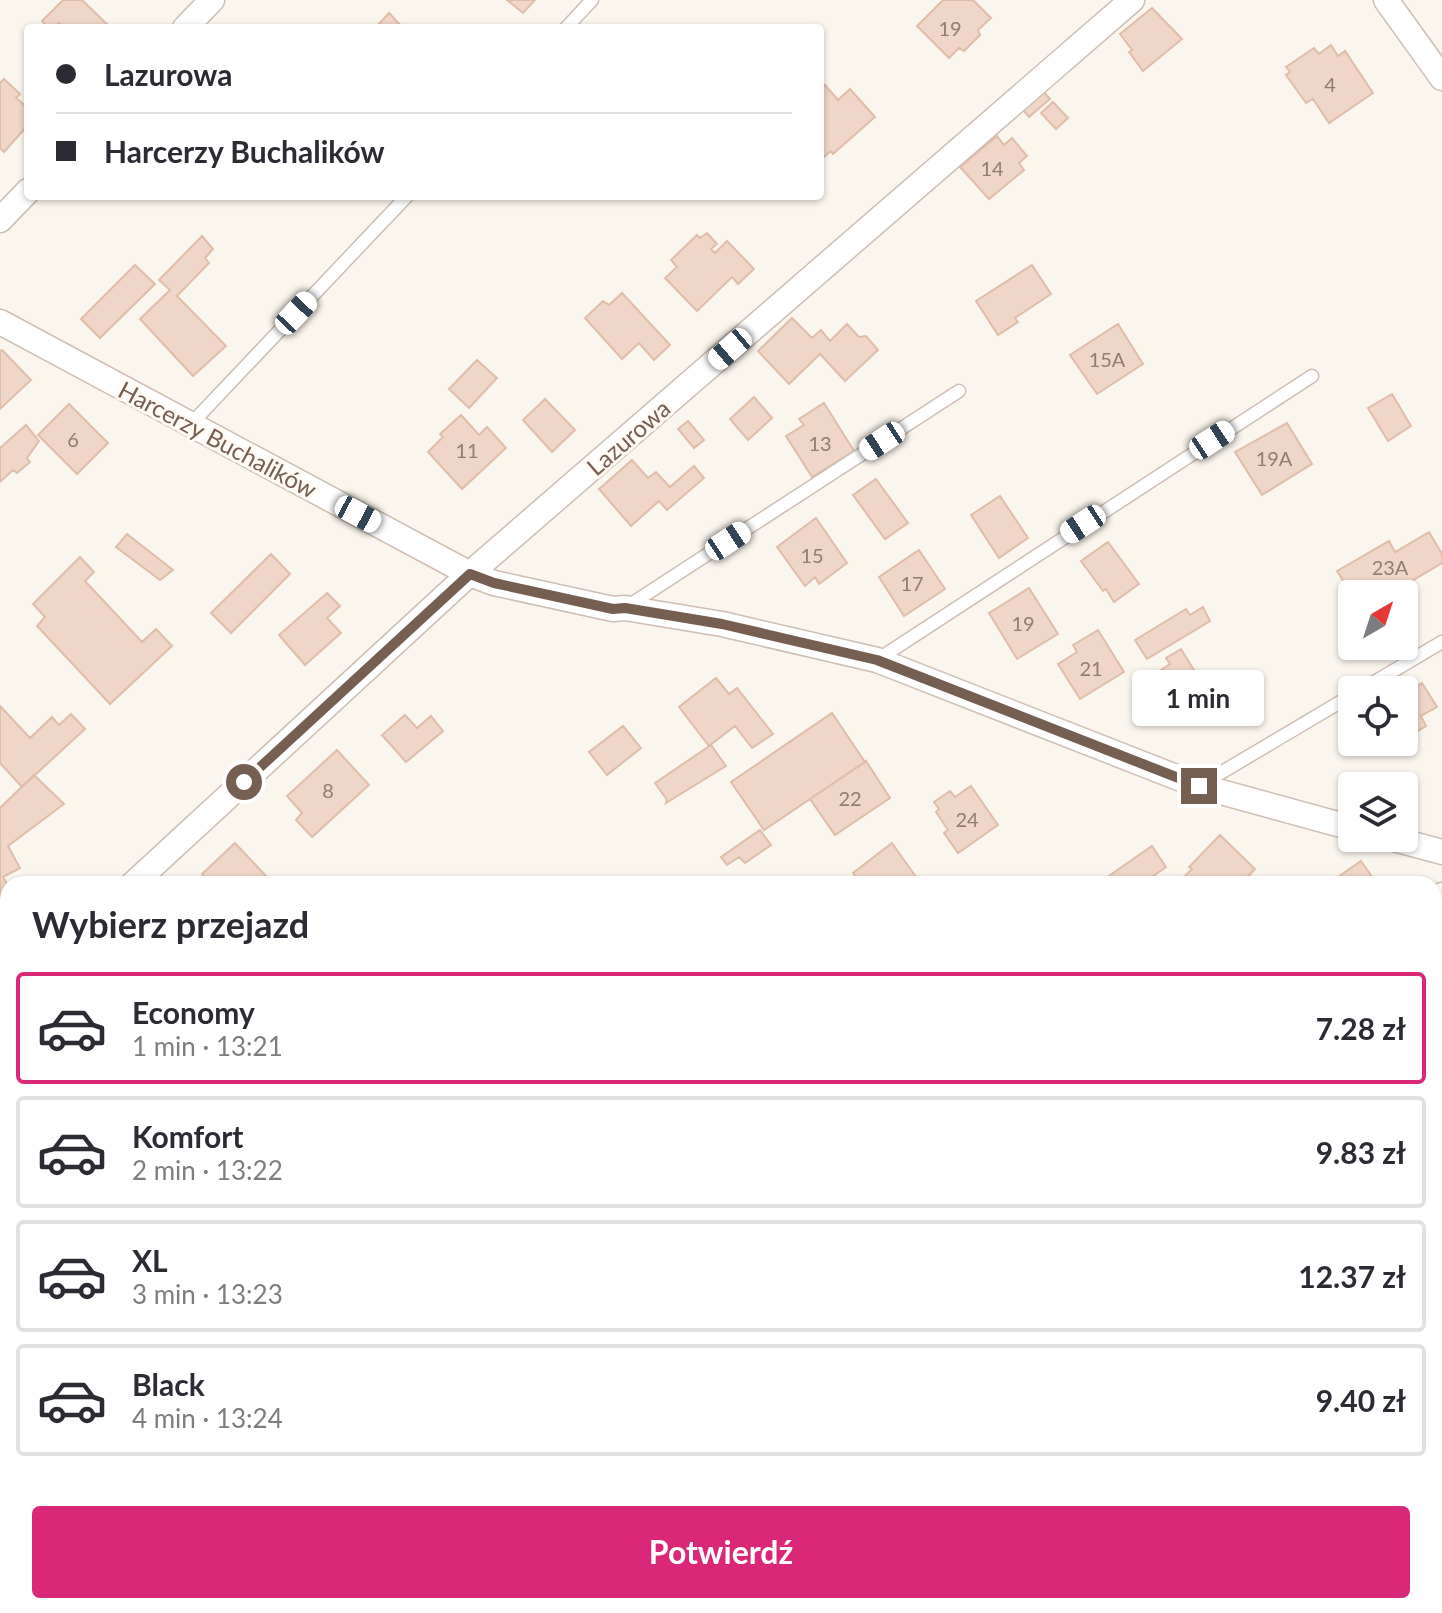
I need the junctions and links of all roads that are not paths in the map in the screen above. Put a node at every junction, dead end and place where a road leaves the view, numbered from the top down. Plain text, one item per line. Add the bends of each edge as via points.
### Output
1 (212, 0) edge
2 (592, 0) edge
3 (1132, 0) edge
4 (1386, 0) edge
5 (189, 24) edge
6 (570, 24) edge
7 (1442, 78) edge
8 (24, 195) edge
9 (403, 200) edge
10 (0, 220) edge
11 (0, 322) edge
12 (1312, 376) dead end
13 (959, 391) dead end
14 (191, 424) junction
15 (470, 574) junction
16 (625, 608) junction
17 (1442, 642) edge
18 (877, 660) junction
19 (1385, 676) edge
20 (1338, 703) edge
21 (1199, 786) junction
22 (1338, 824) edge
23 (1418, 846) edge
24 (1442, 852) edge
25 (142, 876) edge

1 - 5 street
2 - 6 lane
3 - 15 street, Lazurowa
4 - 7 street
8 - 10 street
9 - 14 lane
11 - 14 street, Harcerzy Buchalików
12 - 18 lane
13 - 16 lane
14 - 15 street, Harcerzy Buchalików
15 - 16 street, Harcerzy Buchalików
15 - 25 street, Lazurowa
16 - 18 street, Harcerzy Buchalików
17 - 19 lane
18 - 21 street, Harcerzy Buchalików
20 - 21 lane
21 - 22 street, Harcerzy Buchalików
23 - 24 street

